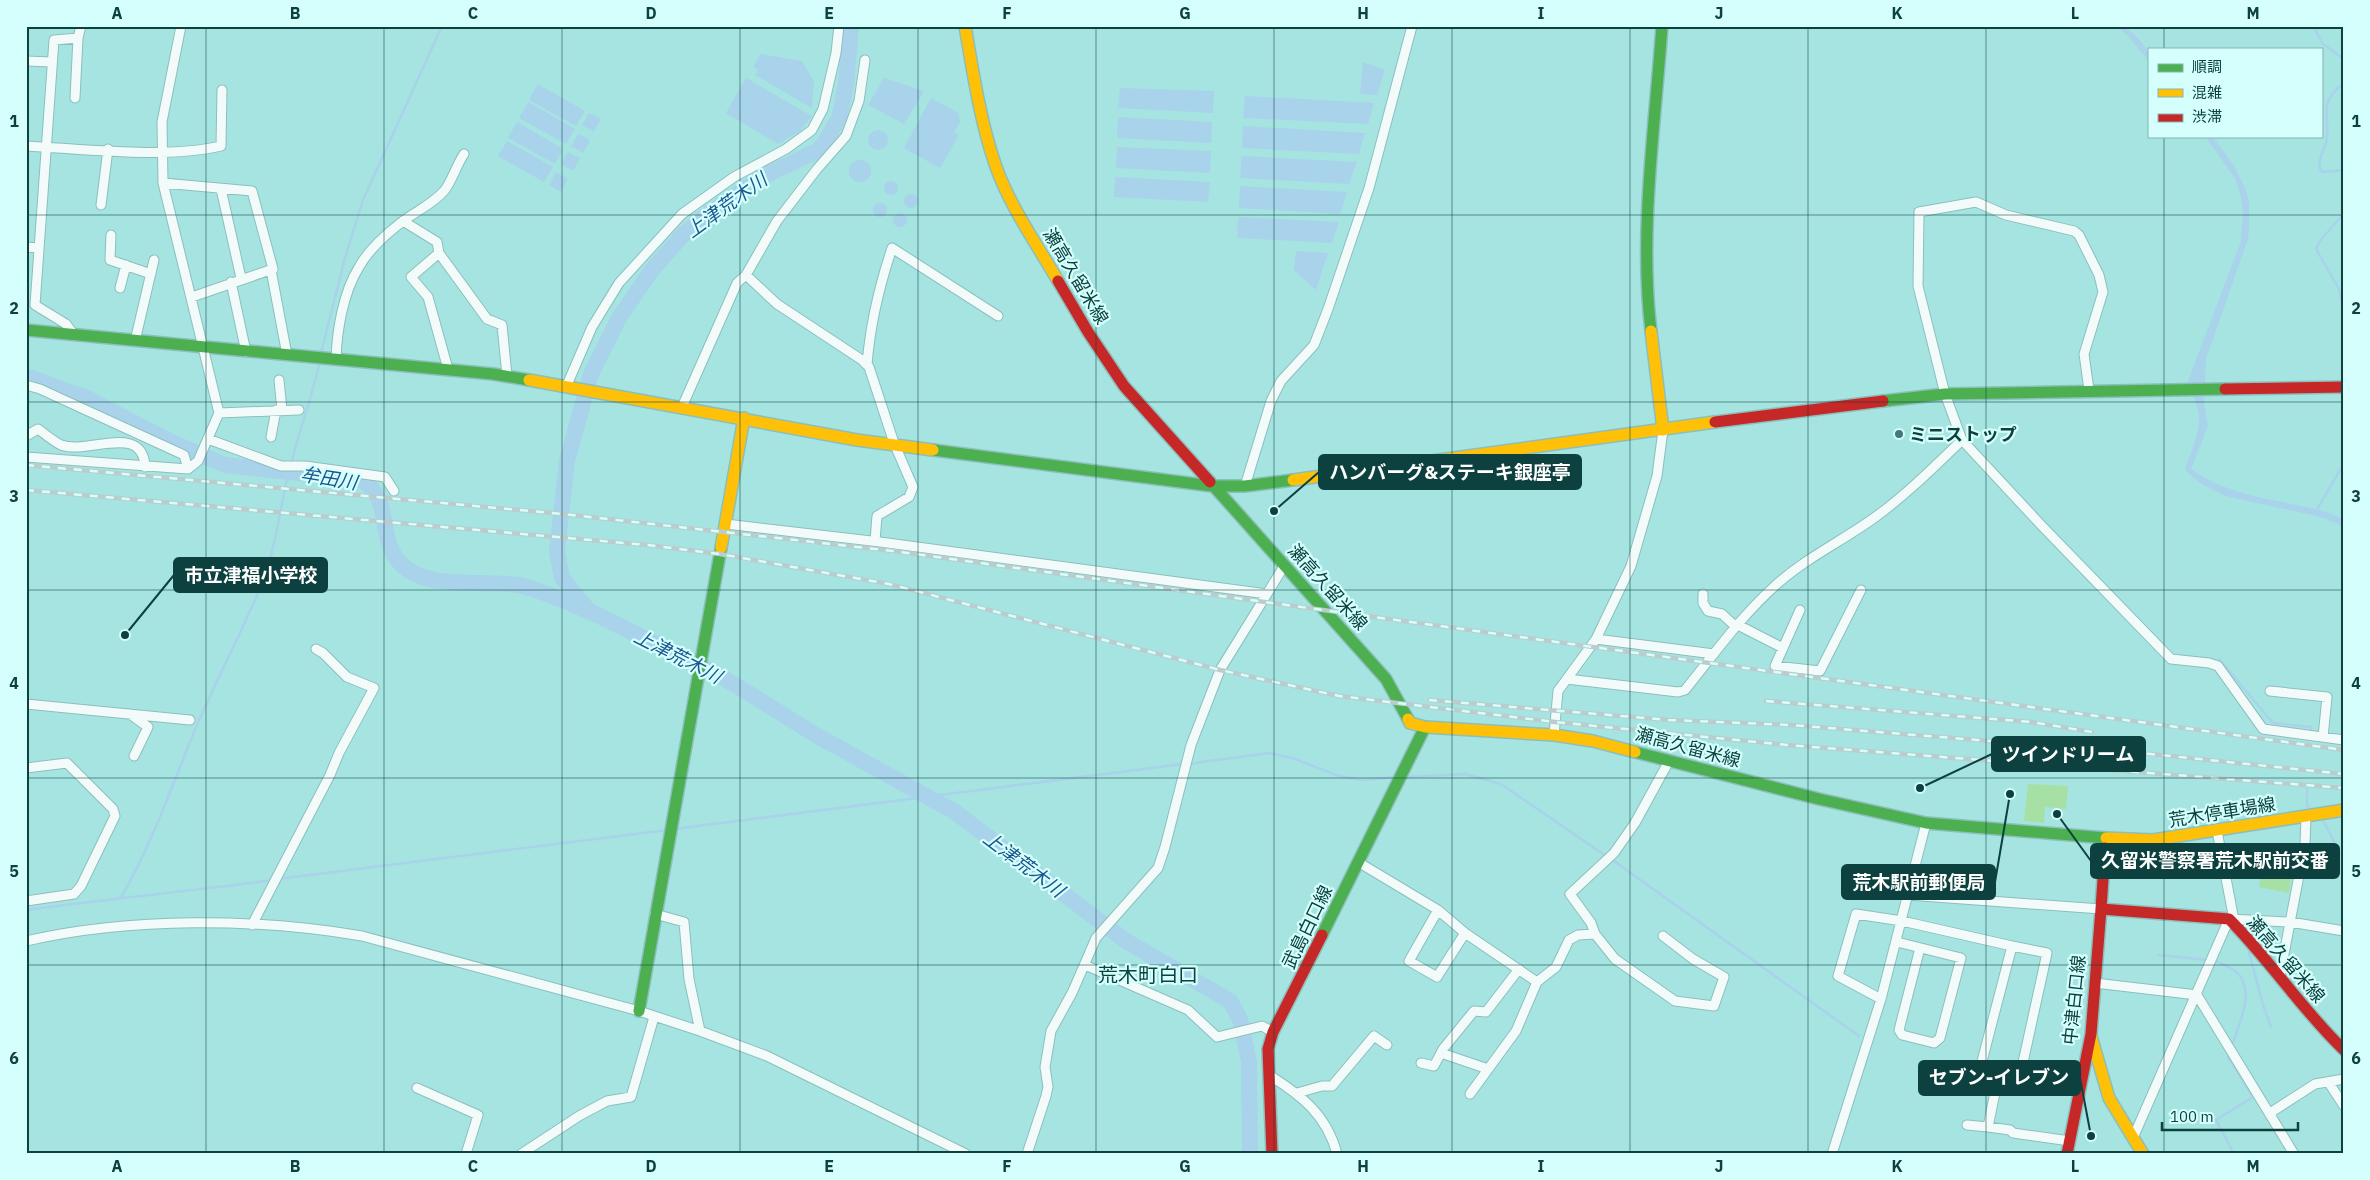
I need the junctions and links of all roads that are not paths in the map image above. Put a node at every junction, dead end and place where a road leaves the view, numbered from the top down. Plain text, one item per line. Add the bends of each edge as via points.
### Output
1 (81, 26) edge
2 (181, 26) edge
3 (839, 26) edge
4 (964, 26) edge
5 (1412, 26) edge
6 (1662, 26) edge
7 (78, 38) junction
8 (866, 60) dead end
9 (26, 61) edge
10 (52, 62) junction
11 (222, 90) dead end
12 (75, 98) dead end
13 (26, 146) edge
14 (46, 147) junction
15 (108, 150) junction
16 (161, 152) junction
17 (464, 154) dead end
18 (163, 183) junction
19 (221, 189) junction
20 (101, 205) dead end
21 (403, 221) junction
22 (111, 235) dead end
23 (26, 247) edge
24 (39, 248) junction
25 (438, 253) junction
26 (154, 260) dead end
27 (126, 265) junction
28 (270, 270) junction
29 (151, 274) junction
30 (746, 275) junction
31 (241, 278) junction
32 (230, 282) junction
33 (120, 288) dead end
34 (192, 297) junction
35 (998, 316) dead end
36 (26, 330) edge
37 (74, 335) junction
38 (136, 341) junction
39 (204, 348) junction
40 (246, 352) junction
41 (288, 355) junction
42 (336, 359) junction
43 (867, 365) junction
44 (448, 369) junction
45 (507, 376) junction
46 (279, 380) dead end
47 (26, 385) edge
48 (567, 386) junction
49 (2344, 388) edge
50 (2089, 390) junction
51 (1945, 394) junction
52 (682, 407) junction
53 (279, 410) junction
54 (299, 410) dead end
55 (219, 413) junction
56 (744, 418) junction
57 (1663, 430) junction
58 (26, 436) edge
59 (271, 437) dead end
60 (208, 439) junction
61 (1962, 440) junction
62 (895, 446) junction
63 (26, 457) edge
64 (145, 467) junction
65 (188, 469) junction
66 (1212, 486) junction
67 (1245, 486) junction
68 (394, 491) dead end
69 (726, 524) junction
70 (875, 541) junction
71 (1284, 566) junction
72 (1861, 590) dead end
73 (1267, 594) junction
74 (1703, 594) dead end
75 (1800, 610) dead end
76 (1736, 625) junction
77 (1596, 639) junction
78 (1783, 648) junction
79 (316, 649) dead end
80 (1714, 654) junction
81 (1568, 679) junction
82 (2270, 691) dead end
83 (26, 704) edge
84 (130, 714) junction
85 (190, 720) dead end
86 (1425, 726) junction
87 (1554, 735) junction
88 (2323, 737) junction
89 (2344, 740) edge
90 (134, 756) dead end
91 (1669, 761) junction
92 (26, 768) edge
93 (2344, 810) edge
94 (2306, 816) junction
95 (1926, 823) junction
96 (2217, 831) junction
97 (2106, 838) junction
98 (1358, 862) junction
99 (1908, 895) junction
100 (26, 902) edge
101 (2100, 909) junction
102 (1438, 910) junction
103 (655, 914) junction
104 (2231, 920) junction
105 (1902, 921) junction
106 (2290, 922) junction
107 (252, 925) junction
108 (2344, 931) edge
109 (1465, 933) junction
110 (1595, 934) junction
111 (1663, 936) dead end
112 (26, 941) edge
113 (1897, 942) junction
114 (2012, 946) junction
115 (1920, 948) junction
116 (1085, 964) junction
117 (1518, 969) junction
118 (2280, 975) junction
119 (1537, 982) junction
120 (2095, 983) junction
121 (2197, 995) junction
122 (1881, 999) junction
123 (639, 1012) junction
124 (654, 1017) junction
125 (700, 1031) junction
126 (1273, 1032) junction
127 (2091, 1034) junction
128 (1386, 1045) dead end
129 (2344, 1050) edge
130 (1441, 1053) junction
131 (1421, 1063) dead end
132 (1488, 1069) junction
133 (1999, 1073) junction
134 (1269, 1075) junction
135 (2083, 1075) junction
136 (2101, 1075) junction
137 (2344, 1079) edge
138 (2329, 1083) junction
139 (416, 1088) dead end
140 (1297, 1093) junction
141 (1470, 1094) dead end
142 (2344, 1106) edge
143 (2270, 1113) junction
144 (1967, 1125) dead end
145 (1988, 1127) junction
146 (2133, 1138) junction
147 (2070, 1141) junction
148 (466, 1154) edge
149 (521, 1154) edge
150 (966, 1154) edge
151 (1027, 1154) edge
152 (1272, 1154) edge
153 (1337, 1154) edge
154 (1832, 1154) edge
155 (2067, 1154) edge
156 (2143, 1154) edge
157 (2294, 1154) edge

1 - 7 street
2 - 16 street via 162,122
3 - 48 street via 823,109 812,130 786,149 734,177 682,214 619,283 592,327
4 - 66 street, 瀬高久留米線 via 995,164 1016,210 1124,386
5 - 67 street via 1369,188 1328,309 1314,345 1281,381 1271,401
6 - 57 street via 1646,241 1647,300
7 - 10 street via 54,40
7 - 12 street
8 - 30 street via 859,101 846,136 777,221
9 - 10 street
10 - 14 street
11 - 16 street via 221,146
13 - 14 street
14 - 15 street
14 - 24 street
15 - 16 street
15 - 20 street
16 - 18 street
17 - 21 street via 445,190
18 - 19 street
18 - 34 street
19 - 28 street via 252,191 274,269
19 - 31 street
21 - 25 street via 437,242
21 - 42 street via 359,266 336,342
22 - 27 street via 110,260
23 - 24 street
24 - 37 street via 35,305 66,324
25 - 44 street via 411,277 428,297
25 - 45 street via 487,318 502,325
26 - 29 street
27 - 29 street
27 - 33 street
28 - 31 street
28 - 41 street
29 - 38 street
30 - 43 street via 777,304
30 - 52 street via 737,283
31 - 32 street
32 - 34 street
32 - 40 street
34 - 39 street
35 - 43 street via 892,248 869,330
36 - 37 street
37 - 38 street
38 - 39 street
39 - 40 street
39 - 55 street
40 - 41 street
41 - 42 street
42 - 44 street
43 - 62 street
44 - 45 street
45 - 48 street
46 - 53 street
47 - 65 street via 184,455
48 - 52 street
49 - 50 street
50 - 51 street
50 - 51 street via 2084,354 2103,292 2099,275 2079,235 2074,231 2006,215 1976,202 1919,212 1918,286
51 - 57 street
51 - 61 street
52 - 56 street
53 - 54 street
53 - 55 street
53 - 59 street
55 - 60 street
56 - 62 street
56 - 69 street
57 - 67 street
57 - 77 street via 1657,476 1635,556
58 - 64 street via 38,429 61,445 91,447 128,442 145,456
60 - 65 street via 198,461
60 - 68 street via 281,466 305,466 384,477
61 - 76 street via 1904,495 1795,570
61 - 88 street via 2171,659 2218,666 2263,730
62 - 66 street
62 - 70 street via 913,492 877,516
63 - 64 street
64 - 65 street
66 - 67 street
66 - 71 street, 瀬高久留米線
69 - 70 street
69 - 103 street
70 - 73 street
71 - 73 street
71 - 86 street, 瀬高久留米線 via 1386,679 1410,722
72 - 78 street via 1820,671 1775,666
73 - 116 street via 1220,670 1191,745 1158,868 1096,938
74 - 76 street via 1703,603 1708,611 1722,614
75 - 78 street
76 - 78 street
76 - 80 street
77 - 80 street
77 - 81 street
79 - 107 street via 346,677 374,688 338,752 330,775
80 - 81 street via 1685,690 1678,692
81 - 87 street via 1558,691
82 - 88 street via 2327,696
83 - 84 street
84 - 85 street
84 - 90 street via 148,727
86 - 87 street, 瀬高久留米線
86 - 98 street, 武島白口線
87 - 91 street, 瀬高久留米線
88 - 89 street
91 - 95 street, 瀬高久留米線
91 - 110 street via 1619,845 1570,894
92 - 100 street via 67,763 113,809 115,816 74,894
93 - 94 street, 荒木停車場線
94 - 96 street, 荒木停車場線
94 - 106 street via 2305,844
95 - 97 street, 瀬高久留米線
95 - 99 street
96 - 97 street, 荒木停車場線 via 2154,840
96 - 104 street
97 - 101 street
98 - 102 street
98 - 126 street, 武島白口線
99 - 101 street, 瀬高久留米線
99 - 105 street
101 - 104 street, 瀬高久留米線
101 - 120 street, 中津白口線
102 - 109 street
102 - 109 street via 1409,961 1437,977
103 - 123 street
103 - 125 street via 684,922 689,979
104 - 106 street
104 - 118 street, 瀬高久留米線
104 - 121 street
105 - 113 street
105 - 114 street
105 - 122 street via 1856,914 1838,976
106 - 108 street
106 - 118 street
107 - 112 street via 155,923 55,934
107 - 123 street via 330,930 362,936
109 - 117 street
110 - 111 street via 1614,959 1675,1001 1714,1006 1724,977
110 - 119 street via 1578,935 1569,940 1556,968
113 - 115 street
113 - 122 street
114 - 133 street via 1980,1069
114 - 133 street via 2047,953 2020,1076
115 - 115 street via 1899,1030 1902,1035 1934,1043 1940,1038 1960,958
116 - 126 street via 1188,1010 1217,1037 1262,1026
116 - 151 street via 1051,1031 1044,1067 1048,1087
117 - 119 street
117 - 130 street via 1486,1012 1474,1010
118 - 129 street, 瀬高久留米線
119 - 132 street via 1516,1031
120 - 121 street
120 - 127 street, 中津白口線
121 - 143 street
121 - 146 street
122 - 154 street
123 - 124 street
124 - 125 street
124 - 149 street via 631,1097 607,1100
125 - 150 street via 766,1056
126 - 134 street, 武島白口線 via 1268,1049
127 - 135 street, 中津白口線
127 - 136 street
128 - 140 street via 1374,1036 1332,1086
130 - 131 street via 1434,1066
130 - 132 street
132 - 141 street
133 - 145 street
134 - 140 street
134 - 152 street, 武島白口線
135 - 136 street
135 - 147 street, 中津白口線
136 - 146 street via 2115,1111
137 - 138 street
138 - 142 street
138 - 143 street via 2315,1084
139 - 148 street via 478,1116
140 - 153 street via 1326,1126
143 - 157 street
144 - 145 street
145 - 147 street
146 - 156 street
147 - 155 street, 中津白口線

